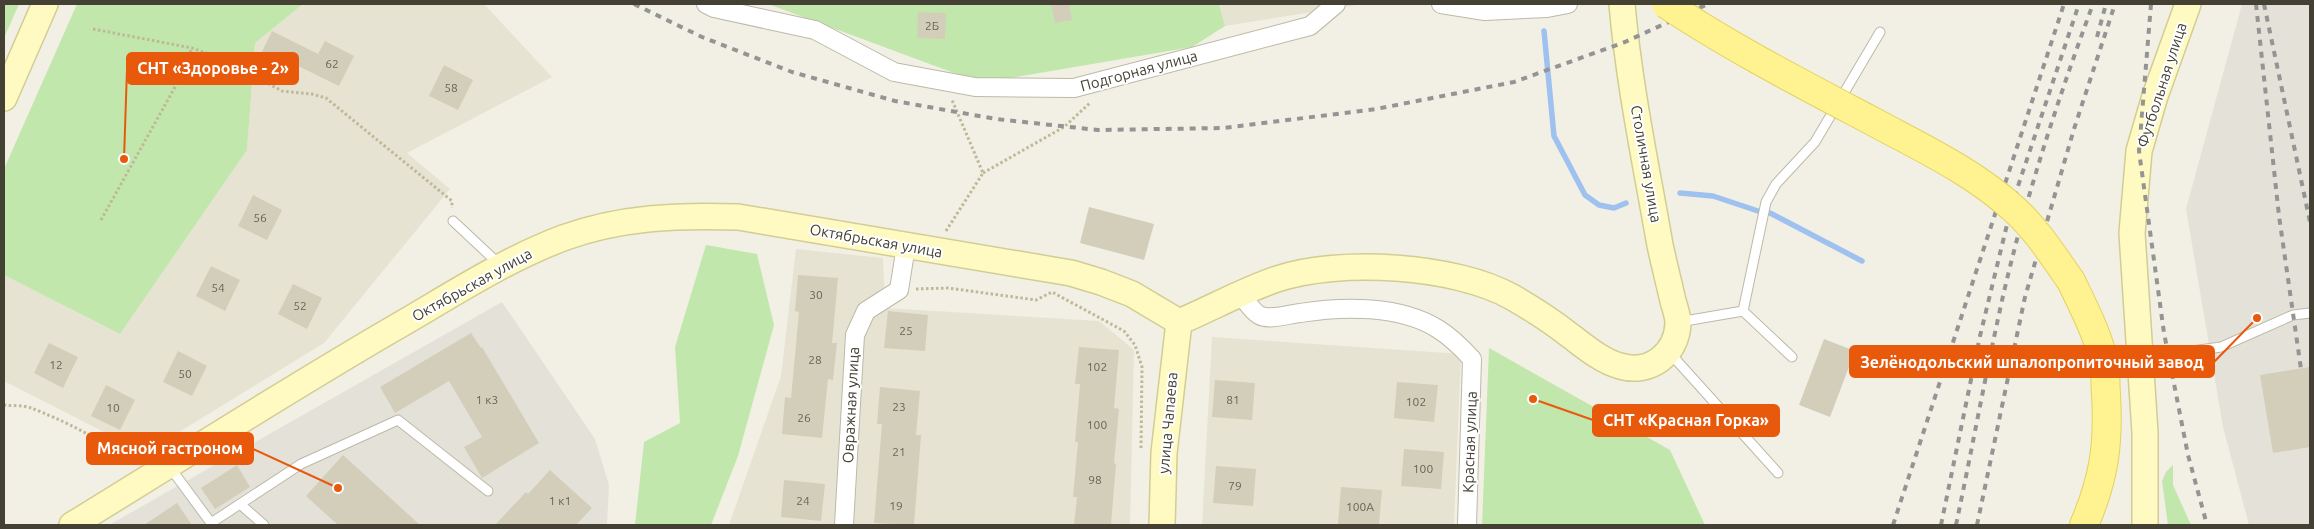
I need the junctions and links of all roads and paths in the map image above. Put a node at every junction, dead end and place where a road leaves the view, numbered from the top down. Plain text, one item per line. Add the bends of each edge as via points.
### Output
1 (45, 4) edge
2 (706, 4) edge
3 (1336, 4) edge
4 (1442, 4) edge
5 (1568, 4) edge
6 (1622, 4) edge
7 (1666, 4) edge
8 (2188, 4) edge
9 (93, 29) dead end
10 (1880, 32) dead end
11 (192, 48) junction
12 (946, 82) junction
13 (4, 98) edge
14 (1092, 101) dead end
15 (983, 173) junction
16 (101, 220) dead end
17 (453, 221) joint
18 (906, 246) junction
19 (934, 250) junction
20 (501, 266) junction
21 (899, 290) junction
22 (1241, 295) junction
23 (1743, 311) junction
24 (2310, 313) edge
25 (1180, 322) junction
26 (1678, 322) junction
27 (1669, 352) junction
28 (1792, 357) dead end
29 (2140, 358) junction
30 (4, 405) edge
31 (1140, 456) dead end
32 (169, 465) junction
33 (1778, 473) dead end
34 (145, 480) junction
35 (488, 491) dead end
36 (240, 504) junction
37 (72, 525) edge
38 (264, 525) edge
39 (844, 525) edge
40 (1162, 525) edge
41 (1467, 525) edge
42 (2084, 525) edge
43 (2145, 525) edge

1 - 13 street
2 - 12 street, Подгорная улица via 815,30 894,72
3 - 12 street, Подгорная улица via 1310,26 1074,88 975,87
4 - 5 street via 1485,11
6 - 26 street, Столичная улица via 1639,126 1662,255
7 - 42 main road, bridge via 1983,183 2016,211 2046,245 2071,281 2104,362 2108,423 2104,466
8 - 29 street, Футбольная улица via 2139,150 2132,233
9 - 11 path
10 - 23 lane via 1815,142 1776,184 1766,202
11 - 16 path via 175,87
11 - 17 path via 222,59 282,91 326,98 452,201
12 - 15 path
14 - 15 path via 1064,127
15 - 19 path
17 - 20 lane
18 - 19 street, Октябрьская улица
18 - 20 street, Октябрьская улица via 738,217 685,216 634,220 564,238
18 - 21 street
19 - 25 street, Октябрьская улица via 1071,273 1132,294
20 - 32 street, Октябрьская улица
21 - 31 path via 948,288 1036,300 1052,292 1124,331 1135,345 1142,367
21 - 39 street, Овражная улица via 866,311 855,334
22 - 25 street
22 - 27 street via 1277,279 1322,269 1378,268 1429,272 1473,281 1510,296 1596,355 1620,367 1641,368 1658,362
22 - 41 street, Красная улица via 1259,315 1272,317 1334,309 1372,310 1412,316 1438,328 1455,341 1472,359
23 - 26 lane
23 - 28 lane
24 - 29 lane via 2293,315 2221,347
25 - 40 street, улица Чапаева via 1164,453
26 - 27 street
27 - 33 lane
29 - 43 street, Футбольная улица via 2145,433
30 - 34 path via 29,407 61,421 120,454
32 - 34 street, Октябрьская улица
32 - 36 lane via 211,523
34 - 37 street, Октябрьская улица
35 - 36 lane via 398,420 301,464
36 - 38 lane

